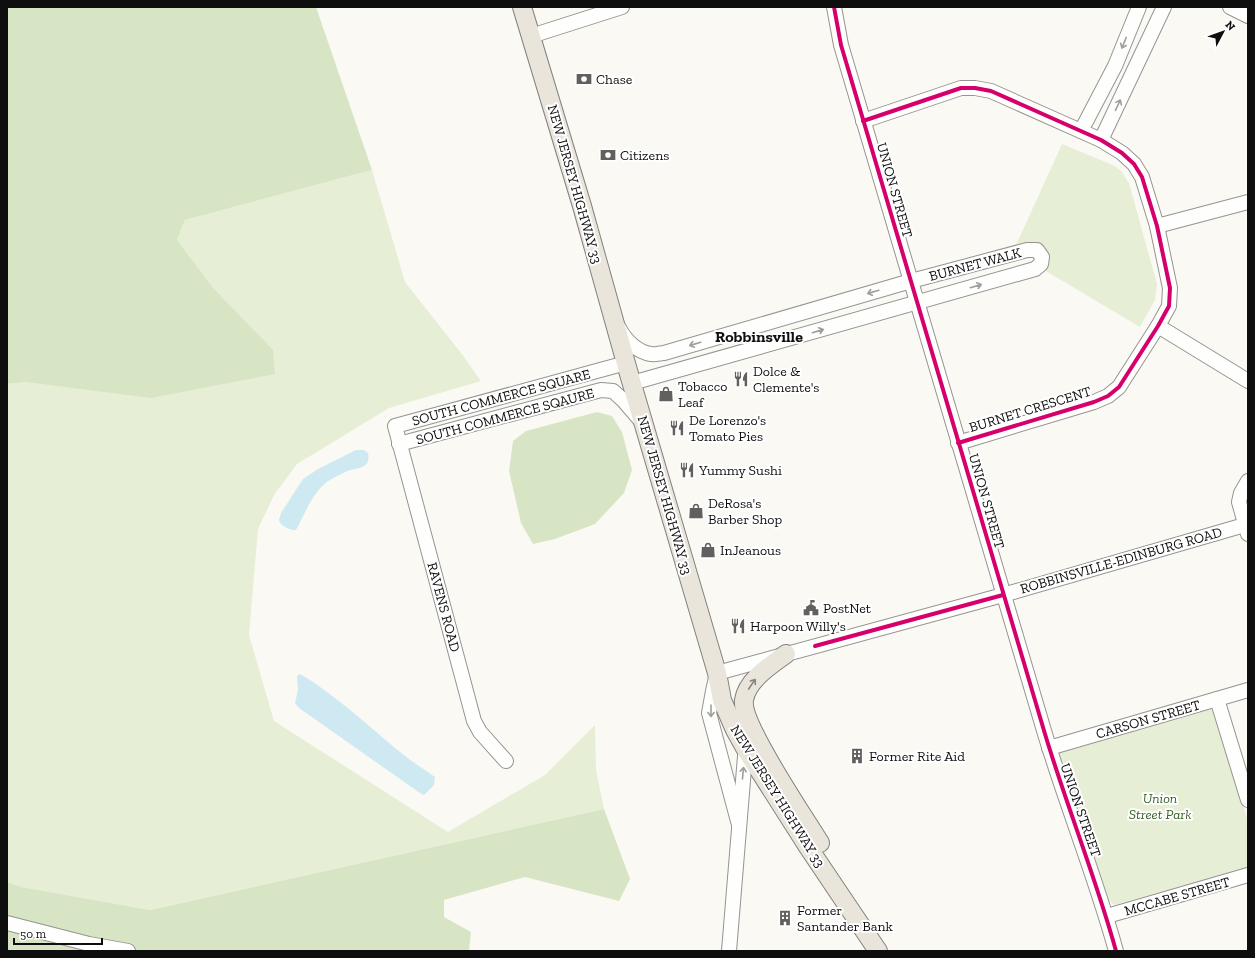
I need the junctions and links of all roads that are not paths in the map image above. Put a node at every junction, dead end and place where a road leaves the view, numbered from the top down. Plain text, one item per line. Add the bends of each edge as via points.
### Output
1 (522, 7) edge
2 (622, 7) edge
3 (834, 7) edge
4 (1139, 7) edge
5 (1164, 7) edge
6 (1230, 7) edge
7 (1248, 16) edge
8 (531, 36) junction
9 (864, 122) junction
10 (1081, 131) junction
11 (1101, 140) junction
12 (1248, 202) edge
13 (1157, 226) junction
14 (911, 282) junction
15 (917, 303) junction
16 (613, 317) junction
17 (1158, 326) junction
18 (626, 363) junction
19 (1248, 381) edge
20 (632, 383) junction
21 (645, 426) junction
22 (958, 443) junction
23 (399, 444) junction
24 (1248, 481) edge
25 (1247, 528) edge
26 (1003, 594) junction
27 (786, 654) junction
28 (717, 673) junction
29 (1248, 690) edge
30 (1217, 699) junction
31 (748, 720) junction
32 (745, 748) junction
33 (1049, 748) junction
34 (506, 761) dead end
35 (1248, 800) edge
36 (739, 825) junction
37 (1248, 876) edge
38 (839, 892) junction
39 (1107, 916) junction
40 (7, 923) edge
41 (128, 951) edge
42 (729, 951) edge
43 (878, 951) edge
44 (1116, 951) edge

1 - 8 main road, NEW JERSEY HIGHWAY 33
2 - 8 street
3 - 9 street, UNION STREET via 841,45
4 -> 10 street via 1115,66
11 -> 5 street
6 - 7 street
8 - 16 main road, NEW JERSEY HIGHWAY 33
9 - 10 street, BURNET CRESCENT via 961,88 975,88 991,91
9 - 14 street, UNION STREET
10 - 11 street, BURNET CRESCENT
11 - 13 street, BURNET CRESCENT via 1134,164 1142,177
12 - 13 street
13 - 17 street, BURNET CRESCENT via 1170,288 1169,306
14 - 15 street, UNION STREET
15 -> 14 street, BURNET WALK via 1035,269 1041,264 1042,257 1037,250 1029,249
14 -> 16 street via 664,353 652,354 630,344
20 -> 15 street
15 - 22 street, UNION STREET
16 - 18 main road, NEW JERSEY HIGHWAY 33
17 - 19 street
17 - 22 street, BURNET CRESCENT via 1118,387 1108,396
18 - 20 main road, NEW JERSEY HIGHWAY 33
18 - 23 street, SOUTH COMMERCE SQUARE via 395,426
20 - 21 main road, NEW JERSEY HIGHWAY 33
21 - 23 street, SOUTH COMMERCE SQAURE via 613,391 601,390
21 - 28 main road, NEW JERSEY HIGHWAY 33
22 - 26 street, UNION STREET
23 - 34 street, RAVENS ROAD via 474,721 480,732
24 - 25 street via 1239,502
25 - 26 street, ROBBINSVILLE-EDINBURG ROAD
26 - 27 street, ROBBINSVILLE-EDINBURG ROAD
26 - 33 street, UNION STREET
27 - 28 street, ROBBINSVILLE-EDINBURG ROAD
31 -> 27 main road via 744,701 751,684 765,669
28 - 32 main road, NEW JERSEY HIGHWAY 33 via 722,700
28 -> 36 street via 709,713
29 - 30 street, CARSON STREET
30 - 33 street, CARSON STREET
30 - 35 street
31 - 32 street
31 - 38 main road via 768,761 822,846
36 -> 32 street
32 - 38 main road, NEW JERSEY HIGHWAY 33
33 - 39 street, UNION STREET
36 - 42 street
37 - 39 street, MCCABE STREET
38 - 43 main road, NEW JERSEY HIGHWAY 33
39 - 44 street, UNION STREET
40 - 41 street

